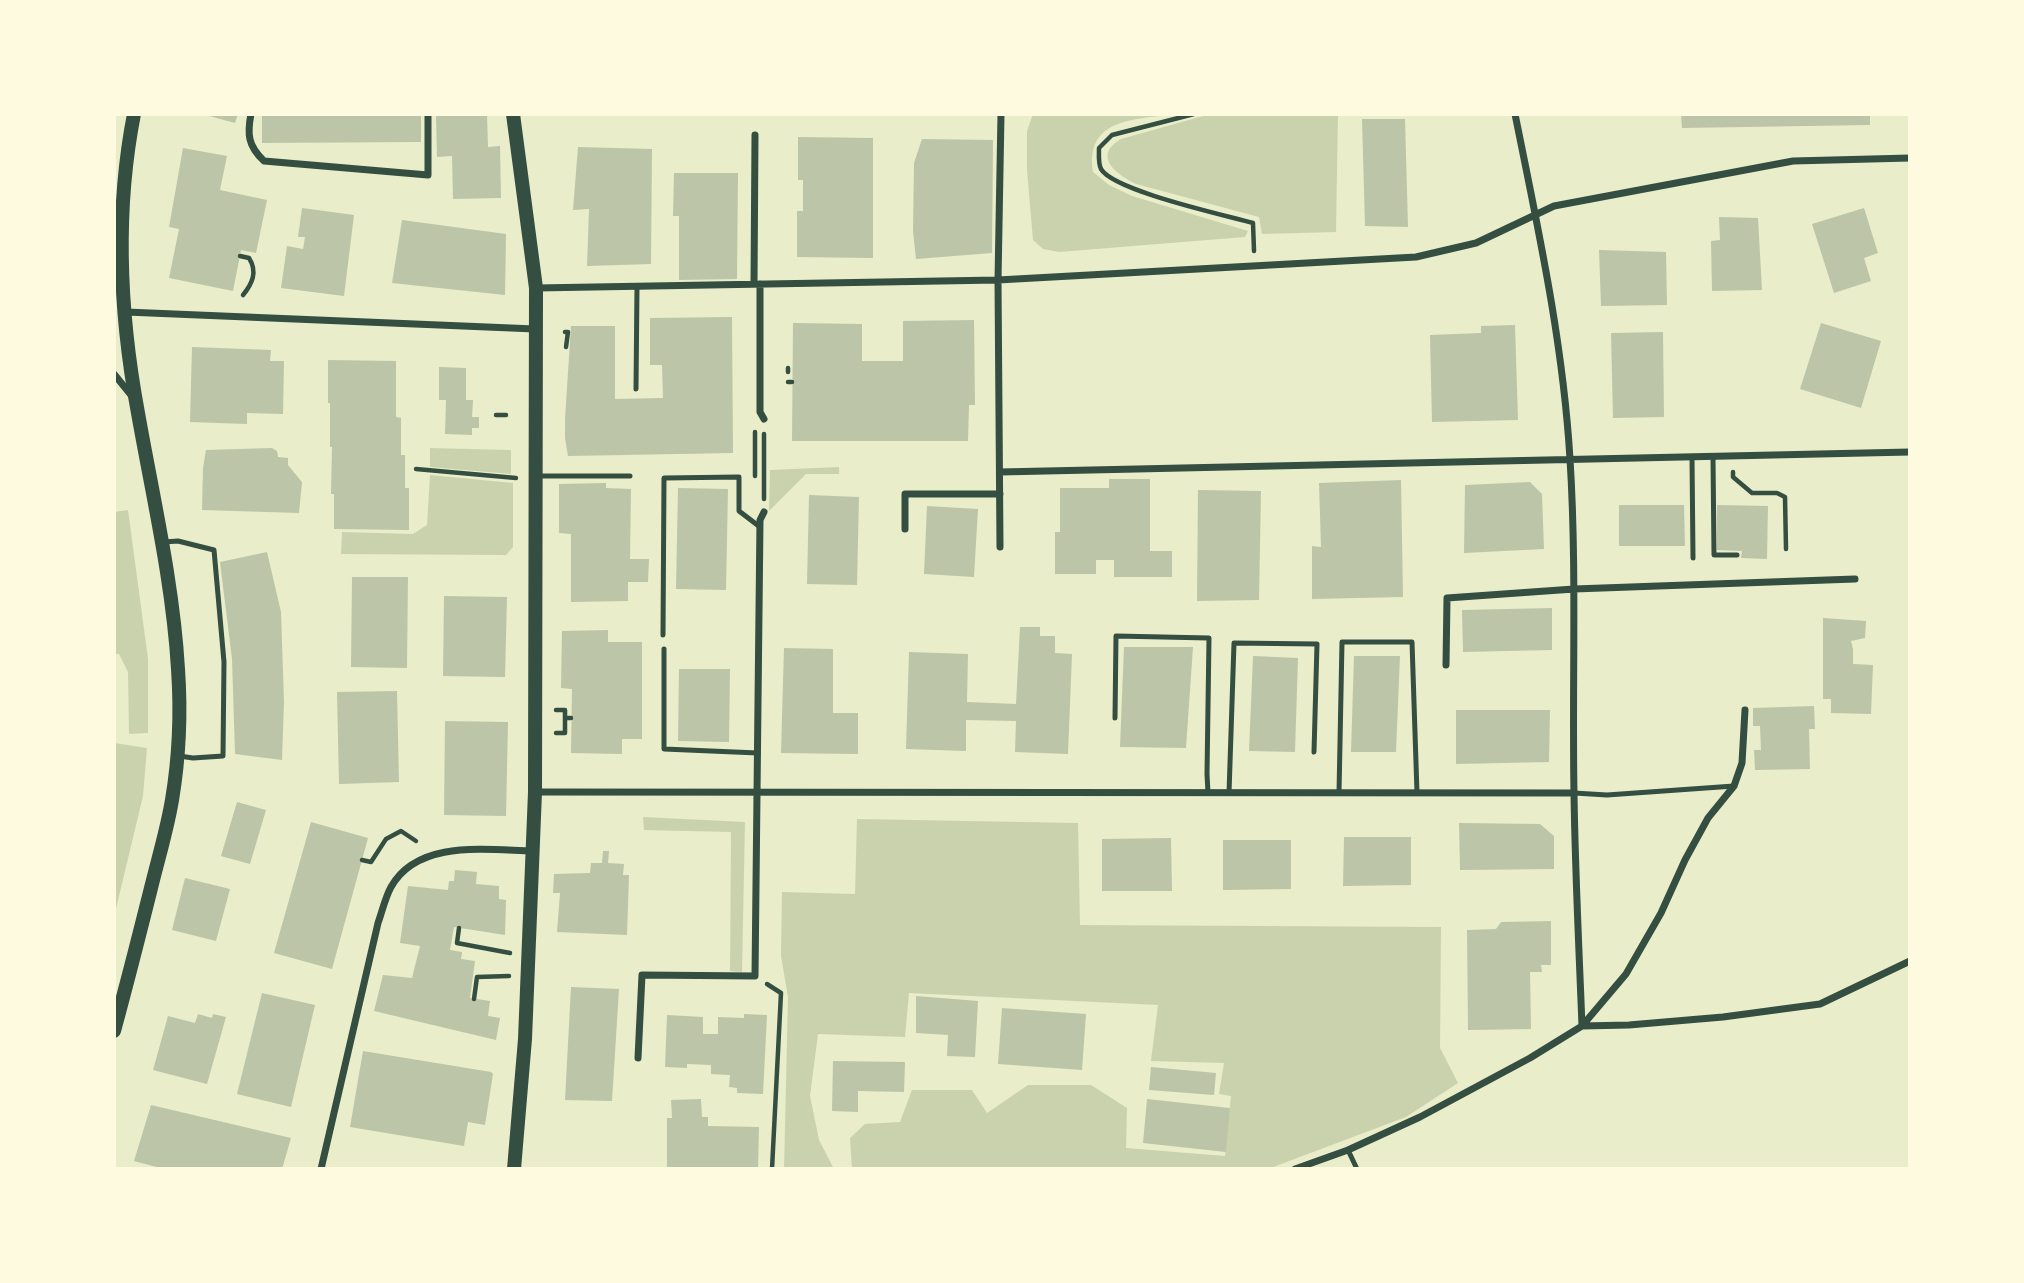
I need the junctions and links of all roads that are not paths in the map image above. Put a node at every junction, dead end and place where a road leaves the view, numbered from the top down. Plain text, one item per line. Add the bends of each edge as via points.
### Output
1 (134, 114) edge
2 (251, 114) edge
3 (428, 114) edge
4 (513, 114) edge
5 (1001, 114) edge
6 (1515, 114) edge
7 (755, 135) dead end
8 (1910, 158) edge
9 (1535, 214) junction
10 (122, 248) junction
11 (114, 270) edge
12 (998, 280) junction
13 (757, 284) junction
14 (637, 286) junction
15 (536, 288) junction
16 (126, 312) junction
17 (536, 328) junction
18 (114, 374) edge
19 (636, 389) dead end
20 (136, 402) junction
21 (755, 419) road end
22 (1910, 452) edge
23 (1692, 457) junction
24 (1713, 457) junction
25 (1570, 459) junction
26 (1000, 472) junction
27 (536, 476) junction
28 (630, 477) dead end
29 (1000, 494) junction
30 (760, 518) joint
31 (905, 529) dead end
32 (161, 543) junction
33 (1000, 547) dead end
34 (1737, 555) dead end
35 (1693, 558) dead end
36 (1855, 579) dead end
37 (1574, 589) junction
38 (663, 635) dead end
39 (664, 649) dead end
40 (1446, 665) dead end
41 (1745, 710) dead end
42 (1115, 718) dead end
43 (1314, 752) dead end
44 (758, 753) junction
45 (177, 756) junction
46 (1734, 786) junction
47 (536, 792) junction
48 (757, 792) junction
49 (1208, 793) junction
50 (1229, 793) junction
51 (1339, 793) junction
52 (1418, 793) junction
53 (1574, 793) junction
54 (533, 852) junction
55 (1910, 961) edge
56 (1582, 1026) junction
57 (114, 1031) edge
58 (638, 1058) dead end
59 (1348, 1150) junction
60 (321, 1169) edge
61 (514, 1169) edge
62 (1295, 1169) edge
63 (1357, 1169) edge

1 - 10 main road via 125,160
2 - 3 street via 250,144 264,161 428,176
4 - 15 main road
5 - 12 street
6 - 9 street
7 - 13 street
8 - 9 street via 1793,160 1554,206
9 - 12 street via 1476,243 1416,257
9 - 25 street via 1556,328
10 - 11 street
10 - 16 main road
12 - 13 street
12 - 26 street
13 - 14 street
13 - 21 street via 762,415
14 - 15 street
14 - 19 lane
15 - 17 main road
16 - 17 street
16 - 20 main road
17 - 27 main road
18 - 20 street
20 - 32 main road
22 - 24 street
23 - 24 street
23 - 25 street
23 - 35 lane
24 - 34 lane via 1714,555
25 - 26 street
25 - 37 street
26 - 29 street
27 - 28 lane
27 - 47 main road
29 - 31 street via 905,494
29 - 33 street
30 - 38 lane via 739,511 739,477 664,478
30 - 44 street
32 - 45 main road via 178,668
32 - 45 lane via 178,541 214,550 224,662 223,756
36 - 37 street
37 - 40 street via 1447,598
37 - 53 street
39 - 44 lane via 664,749
41 - 46 street via 1742,763
42 - 49 lane via 1116,636 1209,638
43 - 50 lane via 1317,644 1234,643
44 - 48 street
45 - 57 main road via 172,801
46 - 53 lane
46 - 56 street via 1708,818 1626,974
47 - 48 street
47 - 54 main road
48 - 49 street
48 - 58 street via 755,976 642,975
49 - 50 street
50 - 51 street
51 - 52 street
51 - 52 lane via 1342,642 1412,642
52 - 53 street
53 - 56 street
54 - 60 street via 444,852 422,858 391,886 378,923
54 - 61 main road
55 - 56 street via 1820,1004 1723,1017
56 - 59 street via 1420,1117
59 - 62 street
59 - 63 lane

